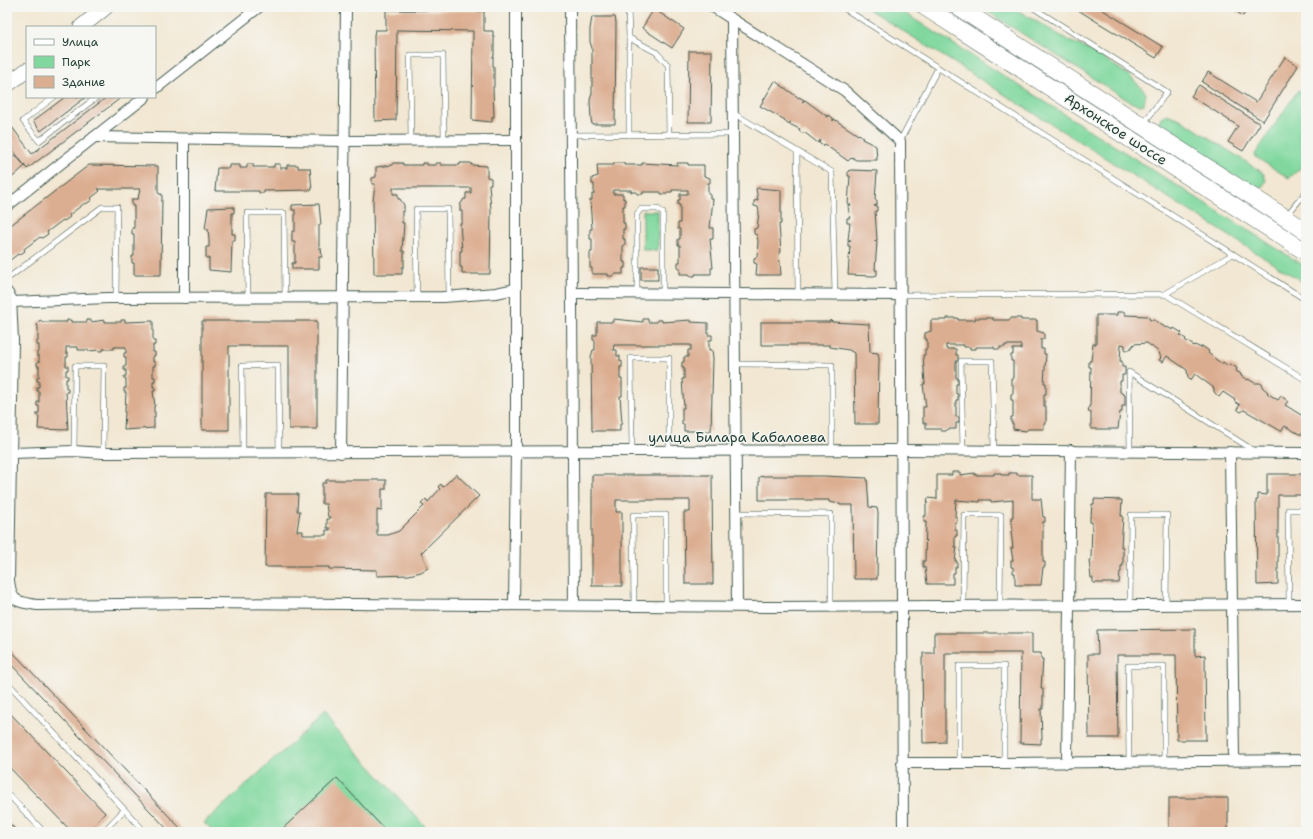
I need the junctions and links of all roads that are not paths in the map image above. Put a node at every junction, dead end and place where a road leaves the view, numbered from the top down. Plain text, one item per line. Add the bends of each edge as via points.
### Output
1 (106, 7) edge
2 (258, 7) edge
3 (346, 7) edge
4 (516, 7) edge
5 (570, 7) edge
6 (628, 7) edge
7 (713, 7) edge
8 (842, 7) edge
9 (925, 7) edge
10 (958, 7) edge
11 (1032, 7) edge
12 (732, 19) junction
13 (82, 26) edge
14 (629, 38) junction
15 (938, 68) junction
16 (26, 71) edge
17 (7, 85) edge
18 (156, 88) edge
19 (53, 98) edge
20 (96, 98) edge
21 (144, 98) edge
22 (733, 113) junction
23 (1142, 126) junction
24 (733, 134) junction
25 (571, 135) junction
26 (629, 135) junction
27 (669, 135) junction
28 (94, 137) junction
29 (184, 139) junction
30 (516, 140) junction
31 (344, 141) junction
32 (411, 141) junction
33 (444, 141) junction
34 (900, 141) junction
35 (797, 151) junction
36 (1306, 192) edge
37 (7, 206) edge
38 (1285, 217) junction
39 (1306, 230) edge
40 (1306, 252) edge
41 (1233, 254) junction
42 (7, 279) edge
43 (516, 289) junction
44 (572, 293) junction
45 (637, 293) junction
46 (664, 293) junction
47 (735, 294) junction
48 (798, 294) junction
49 (835, 294) junction
50 (1165, 294) junction
51 (901, 295) junction
52 (343, 296) junction
53 (449, 296) junction
54 (9, 297) edge
55 (248, 297) junction
56 (285, 297) junction
57 (417, 297) junction
58 (116, 298) junction
59 (184, 298) junction
60 (1306, 300) edge
61 (735, 364) junction
62 (1306, 380) edge
63 (902, 450) junction
64 (963, 450) junction
65 (994, 450) junction
66 (1071, 450) junction
67 (74, 451) junction
68 (516, 451) junction
69 (573, 451) junction
70 (632, 451) junction
71 (669, 451) junction
72 (832, 451) junction
73 (1130, 451) junction
74 (735, 452) junction
75 (1230, 452) junction
76 (12, 453) junction
77 (103, 453) junction
78 (244, 453) junction
79 (279, 453) junction
80 (341, 453) junction
81 (1257, 453) junction
82 (1306, 453) edge
83 (1306, 510) edge
84 (736, 513) junction
85 (514, 604) junction
86 (574, 604) junction
87 (1068, 604) junction
88 (1130, 604) junction
89 (1166, 604) junction
90 (1289, 604) junction
91 (1306, 604) edge
92 (634, 605) junction
93 (903, 605) junction
94 (963, 605) junction
95 (1000, 605) junction
96 (1234, 605) junction
97 (666, 606) junction
98 (737, 606) junction
99 (831, 606) junction
100 (7, 682) edge
101 (1234, 760) junction
102 (1306, 760) edge
103 (1164, 761) junction
104 (1129, 762) junction
105 (902, 763) junction
106 (959, 763) junction
107 (1067, 763) junction
108 (1004, 764) junction
109 (7, 793) edge
110 (124, 810) junction
111 (44, 832) edge
112 (103, 832) edge
113 (145, 832) edge
114 (903, 832) edge

1 - 13 main road
2 - 18 street
3 - 31 street
4 - 30 street
5 - 25 street
6 - 14 lane
7 - 12 street
8 - 15 lane
9 - 40 highway, Архонское шоссе
10 - 23 highway, Архонское шоссе
11 - 23 lane via 1167,92
12 - 22 street
12 - 34 street via 845,92
14 - 26 lane
14 - 27 lane via 656,52 668,65
15 - 34 lane
15 - 41 lane
16 - 17 main road
19 - 20 lane via 23,121 39,141
21 - 28 street
22 - 24 street
22 - 35 lane
23 - 38 highway, Архонское шоссе
24 - 27 lane
24 - 47 street
25 - 26 lane
25 - 44 street
26 - 27 lane
28 - 29 street
28 - 37 street
29 - 31 street
29 - 59 street
30 - 33 street
30 - 43 street
31 - 32 street
31 - 52 street
32 - 33 street
32 - 33 lane via 410,55 442,55
34 - 51 street
35 - 48 lane
35 - 49 lane via 832,172
36 - 38 lane
38 - 39 highway, Архонское шоссе
41 - 50 lane
41 - 60 lane
42 - 58 lane via 102,207 117,207
43 - 53 street
43 - 68 street
44 - 45 street
44 - 69 street
45 - 46 street
45 - 46 lane via 637,214 641,209 658,209 663,213
46 - 47 street
47 - 48 street
47 - 61 street
48 - 49 street
49 - 51 street
50 - 51 lane
50 - 62 lane
51 - 63 street
52 - 56 street
52 - 57 street
52 - 80 street
53 - 57 street
53 - 57 lane via 448,209 416,209
54 - 58 street
54 - 76 street via 13,340
55 - 56 street
55 - 56 lane via 247,213 284,213
55 - 59 street
58 - 59 street
61 - 72 lane via 832,365
61 - 74 street
63 - 64 street, улица Билара Кабалоева
63 - 72 street, улица Билара Кабалоева
63 - 93 street
64 - 65 street, улица Билара Кабалоева
64 - 65 lane via 961,362 992,361
65 - 66 street, улица Билара Кабалоева
66 - 73 street, улица Билара Кабалоева
66 - 87 street
67 - 76 street, улица Билара Кабалоева
67 - 77 street, улица Билара Кабалоева
67 - 77 lane via 75,366 104,366
68 - 69 street, улица Билара Кабалоева
68 - 80 street, улица Билара Кабалоева
68 - 85 street
69 - 70 street, улица Билара Кабалоева
69 - 86 street
70 - 71 street, улица Билара Кабалоева
70 - 71 lane via 631,358 668,358
71 - 74 street, улица Билара Кабалоева
72 - 74 street, улица Билара Кабалоева
73 - 75 street, улица Билара Кабалоева
73 - 81 lane via 1129,372
74 - 84 street
75 - 81 street, улица Билара Кабалоева
75 - 96 street
76 - 85 street via 9,581 11,596 16,601 37,605
77 - 78 street, улица Билара Кабалоева
78 - 79 street, улица Билара Кабалоева
78 - 79 lane via 242,366 278,366
79 - 80 street, улица Билара Кабалоева
81 - 82 street, улица Билара Кабалоева
83 - 90 lane via 1288,510
84 - 98 street
84 - 99 lane via 831,514
85 - 86 street
86 - 92 street
87 - 88 street
87 - 95 street
87 - 107 street
88 - 89 street
88 - 89 lane via 1131,515 1167,515
89 - 96 street
90 - 91 street
90 - 96 street
92 - 97 street
92 - 97 lane via 633,515 666,515
93 - 94 street
93 - 99 street
93 - 105 street
94 - 95 street
94 - 95 lane via 964,515 1001,515
96 - 101 street
97 - 98 street
98 - 99 street
100 - 110 lane
101 - 102 street
101 - 103 street
103 - 104 street
103 - 104 lane via 1164,666 1128,666
104 - 107 street
105 - 106 street
105 - 114 street
106 - 108 street
106 - 108 lane via 959,666 1004,666
107 - 108 street
109 - 111 lane
110 - 112 lane
110 - 113 lane

